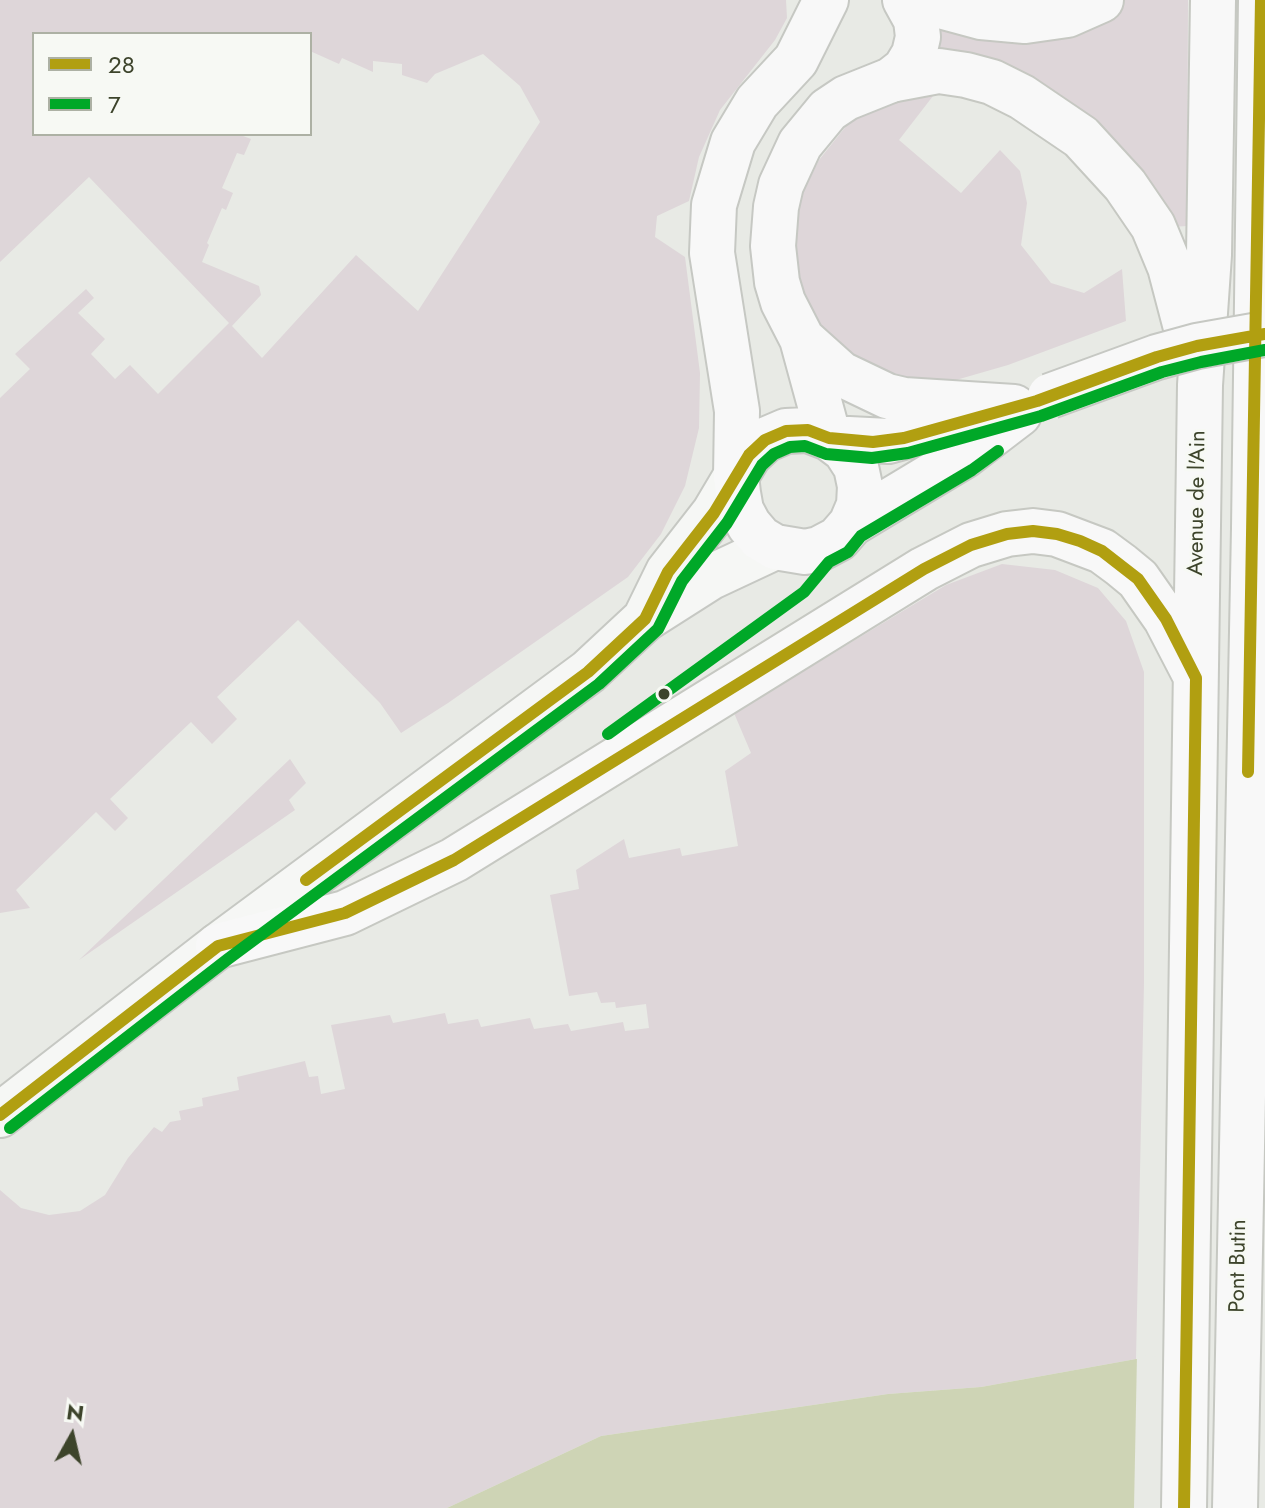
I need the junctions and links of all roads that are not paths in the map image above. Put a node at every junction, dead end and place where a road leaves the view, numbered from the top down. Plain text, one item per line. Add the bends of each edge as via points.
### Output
1 (905, 0) edge
2 (918, 0) edge
3 (1101, 0) edge
4 (1213, 0) edge
5 (1261, 0) edge
6 (817, 9) edge
7 (883, 82) junction
8 (1265, 334) edge
9 (802, 339) junction
10 (1200, 385) junction
11 (1025, 404) junction
12 (904, 419) junction
13 (829, 438) junction
14 (736, 476) junction
15 (1260, 518) edge
16 (851, 524) junction
17 (775, 547) junction
18 (645, 619) junction
19 (1196, 678) junction
20 (218, 946) junction
21 (0, 1115) edge
22 (1184, 1508) edge
23 (1235, 1508) edge

1 - 7 main road via 916,20 914,54 905,69
2 - 3 main road via 981,17 1025,21 1067,15
4 - 10 main road, Avenue de l'Ain via 1209,255
5 - 15 main road
6 - 7 main road via 818,56 828,70 858,86
6 - 14 main road via 796,60 741,126 714,205 714,265 737,411
7 - 9 main road via 828,110 800,144 781,185 775,263 783,302
7 - 10 main road via 939,71 992,82 1055,117 1097,153 1153,226 1170,267
8 - 11 main road, bridge via 1157,357
9 - 12 main road via 855,382 887,396
9 - 13 main road
10 - 19 main road, Avenue de l'Ain
11 - 12 main road
11 - 16 main road via 964,456
12 - 13 main road via 873,442
13 - 14 main road via 808,430 786,431 765,440
13 - 16 main road via 856,467 859,505
14 - 17 main road via 749,525
14 - 18 street via 668,572
15 - 23 main road, Pont Butin
16 - 17 main road via 819,549
17 - 18 street via 711,577
18 - 20 street via 588,672
19 - 20 main road via 1166,619 1138,579 1121,565 1102,551 1057,534 1007,534 924,569 454,860 345,913
19 - 22 main road, Avenue de l'Ain
20 - 21 street

